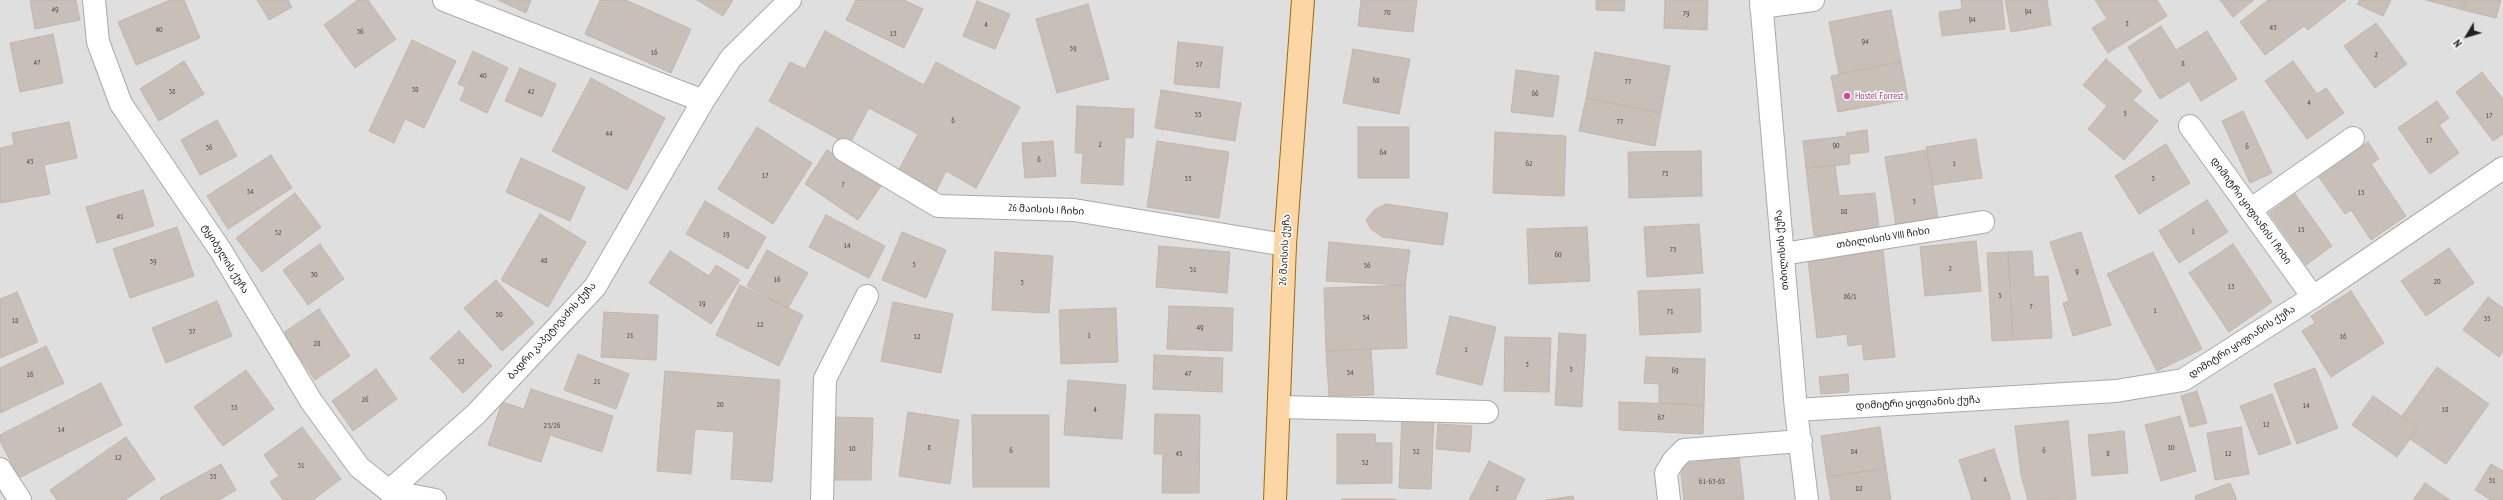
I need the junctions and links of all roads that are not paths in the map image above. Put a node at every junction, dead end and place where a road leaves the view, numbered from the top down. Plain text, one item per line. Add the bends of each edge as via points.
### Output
1 (94, 0) edge
2 (444, 0) edge
3 (790, 0) edge
4 (1303, 0) edge
5 (1813, 0) edge
6 (1761, 4) edge
7 (703, 101) junction
8 (2190, 126) dead end
9 (2353, 138) dead end
10 (844, 150) dead end
11 (2503, 168) edge
12 (2250, 210) junction
13 (1983, 222) dead end
14 (1284, 245) junction
15 (1783, 254) junction
16 (867, 296) dead end
17 (2313, 297) junction
18 (1279, 407) junction
19 (1796, 410) junction
20 (1487, 412) dead end
21 (1801, 441) junction
22 (0, 469) edge
23 (387, 495) edge
24 (20, 500) edge
25 (435, 500) edge
26 (822, 500) edge
27 (1275, 500) edge
28 (1669, 500) edge
29 (1807, 500) edge

1 - 23 street, ტყიბულის ქუჩა via 98,42 121,104 221,251 311,401 359,467
2 - 7 street
3 - 7 street, ბადრი კაპეტივაძის ქუჩა via 731,58
4 - 14 main road, 26 მაისის ქუჩა
5 - 6 street
6 - 15 street, თბილისის ქუჩა
7 - 23 street, ბადრი კაპეტივაძის ქუჩა via 595,287 476,414
8 - 12 street, დიმიტრი ყიფიანის I ჩიხი
9 - 12 street
10 - 14 street, 26 მაისის I ჩიხი via 938,206 1074,210
11 - 17 street, დიმიტრი ყიფიანის ქუჩა
12 - 17 street, დიმიტრი ყიფიანის I ჩიხი
13 - 15 street, თბილისის VIII ჩიხი
14 - 18 main road, 26 მაისის ქუჩა
15 - 19 street, თბილისის ქუჩა
16 - 26 street via 825,379
17 - 19 street, დიმიტრი ყიფიანის ქუჩა via 2183,380 2116,391
18 - 20 street
18 - 27 main road, 26 მაისის ქუჩა
19 - 21 street, თბილისის ქუჩა
21 - 28 street via 1684,450 1666,473
21 - 29 street, თბილისის ქუჩა
22 - 24 street
23 - 25 street

